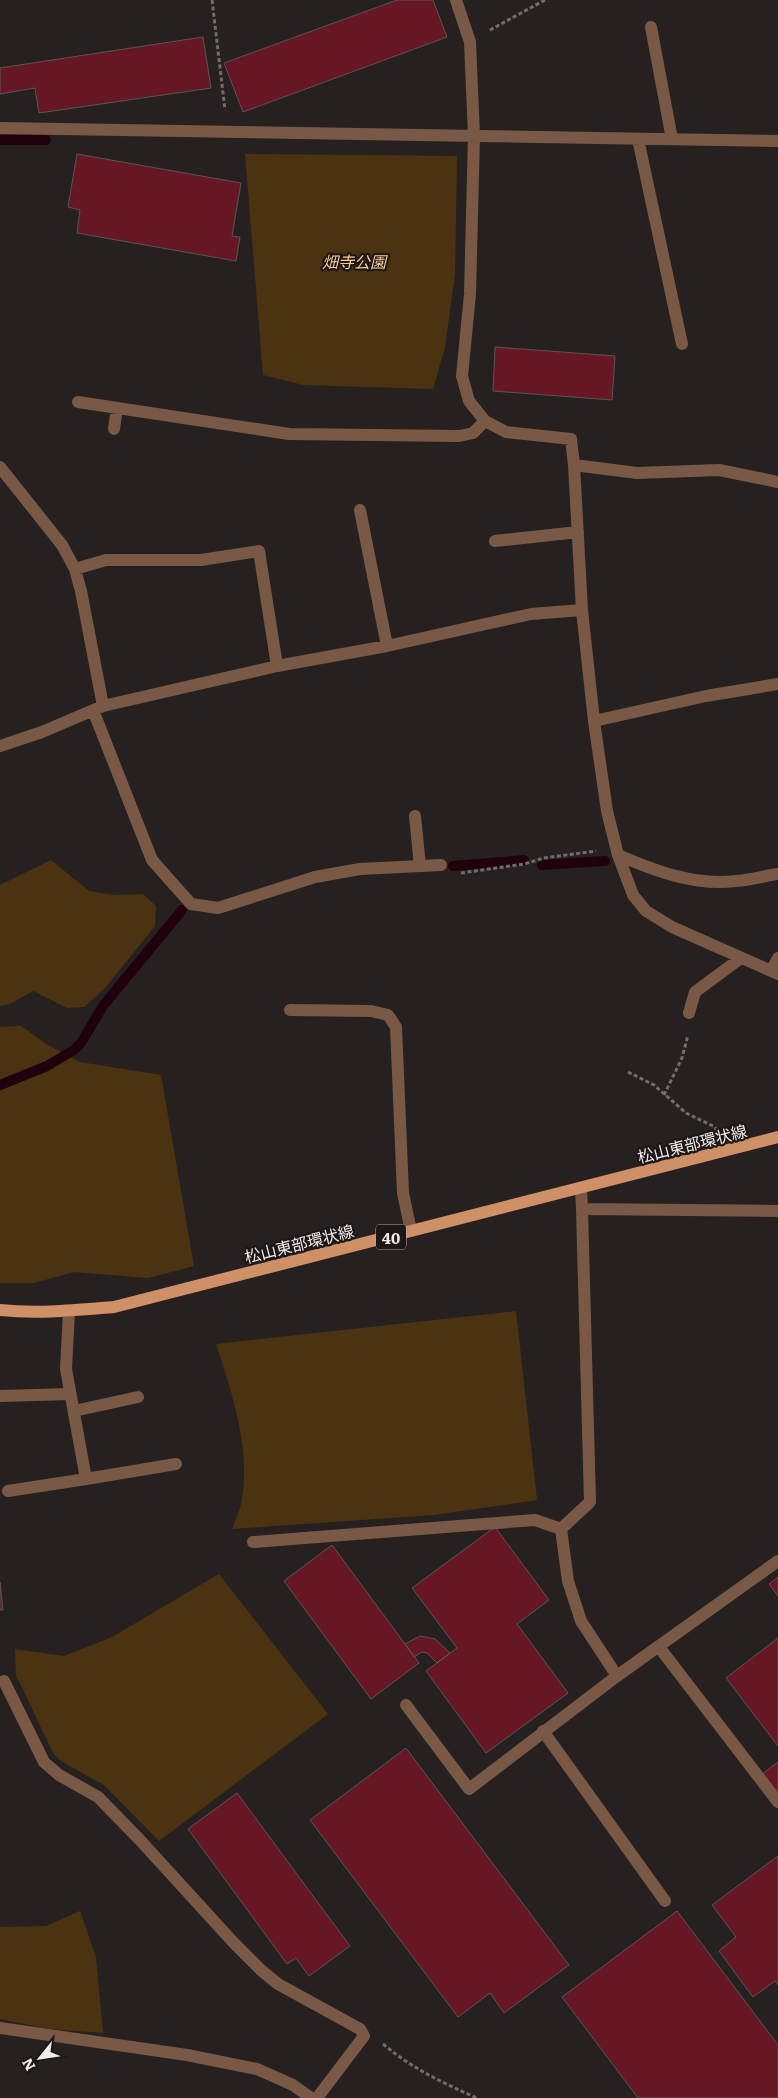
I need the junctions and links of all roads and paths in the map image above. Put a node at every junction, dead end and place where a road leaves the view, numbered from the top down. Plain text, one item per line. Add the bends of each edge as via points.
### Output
1 (212, 0) edge
2 (456, 0) edge
3 (545, 0) edge
4 (651, 27) dead end
5 (470, 42) junction
6 (0, 128) edge
7 (227, 131) junction
8 (474, 136) junction
9 (638, 139) junction
10 (672, 139) junction
11 (778, 141) edge
12 (682, 344) dead end
13 (78, 402) dead end
14 (117, 408) junction
15 (486, 421) junction
16 (114, 429) dead end
17 (574, 465) junction
18 (0, 467) edge
19 (778, 482) edge
20 (360, 510) dead end
21 (578, 532) junction
22 (495, 541) dead end
23 (75, 569) junction
24 (582, 610) junction
25 (386, 646) junction
26 (277, 666) junction
27 (778, 684) edge
28 (98, 708) junction
29 (594, 721) junction
30 (0, 746) edge
31 (415, 816) dead end
32 (618, 855) junction
33 (442, 865) joint
34 (420, 866) junction
35 (778, 874) edge
36 (741, 958) junction
37 (778, 958) edge
38 (774, 973) edge
39 (290, 1010) dead end
40 (689, 1013) joint
41 (628, 1072) dead end
42 (664, 1095) junction
43 (778, 1137) edge
44 (726, 1150) junction
45 (581, 1188) junction
46 (582, 1209) junction
47 (778, 1211) edge
48 (411, 1231) junction
49 (0, 1310) edge
50 (69, 1311) junction
51 (70, 1394) junction
52 (0, 1396) edge
53 (138, 1397) dead end
54 (74, 1411) junction
55 (176, 1464) dead end
56 (86, 1479) junction
57 (8, 1491) dead end
58 (561, 1529) junction
59 (253, 1542) dead end
60 (778, 1561) edge
61 (659, 1647) junction
62 (617, 1676) junction
63 (4, 1681) dead end
64 (406, 1705) dead end
65 (544, 1731) junction
66 (778, 1802) edge
67 (665, 1901) dead end
68 (0, 2028) edge
69 (364, 2036) junction
70 (311, 2098) edge
71 (317, 2098) edge
72 (478, 2098) edge

1 - 7 path
2 - 5 street
3 - 5 path
4 - 10 street
5 - 8 street
6 - 7 street
7 - 8 street
8 - 9 street
8 - 15 street via 470,294 462,376 469,401
9 - 10 street
9 - 12 street
10 - 11 street
13 - 14 street
14 - 15 street via 289,434 459,436 472,433
14 - 16 street
15 - 17 street via 506,432 571,439
17 - 19 street via 638,473 719,470
17 - 21 street
18 - 23 street via 62,545
20 - 25 street
21 - 22 street
21 - 24 street
23 - 26 street via 106,560 201,560 259,552
23 - 28 street
24 - 25 street via 530,614
24 - 29 street
25 - 26 street
26 - 28 street
27 - 29 street
28 - 30 street
28 - 34 street via 152,860 191,904 218,908 315,877 360,869
29 - 32 street via 607,811
31 - 34 street
32 - 33 path via 603,850 455,873
32 - 35 street via 660,872 694,880 735,882
32 - 36 street via 633,895 646,912
33 - 34 street
36 - 38 street
36 - 40 street via 695,992
37 - 38 street
39 - 48 street via 371,1011 388,1015 396,1027 403,1193
40 - 42 path via 688,1037 682,1058
41 - 42 path
42 - 44 path via 686,1113 715,1127
43 - 44 main road, 松山東部環状線 / 40
44 - 45 main road, 松山東部環状線 / 40
45 - 46 street
45 - 48 main road, 松山東部環状線 / 40
46 - 47 street
46 - 58 street via 590,1502
48 - 50 main road, 松山東部環状線 / 40 via 114,1307
49 - 50 main road, 松山東部環状線 / 40
50 - 51 street via 66,1369
51 - 52 street
51 - 54 street
53 - 54 street
54 - 56 street
55 - 56 street
56 - 57 street
58 - 59 street via 535,1520
58 - 62 street via 568,1581 580,1621
60 - 61 street
61 - 62 street
61 - 66 street
62 - 65 street
63 - 69 street via 44,1762 98,1796 262,1971 278,1984 360,2029
64 - 65 street via 469,1789
65 - 67 street
68 - 70 street via 187,2055 257,2069
69 - 71 street
69 - 72 path via 375,2037 431,2078

